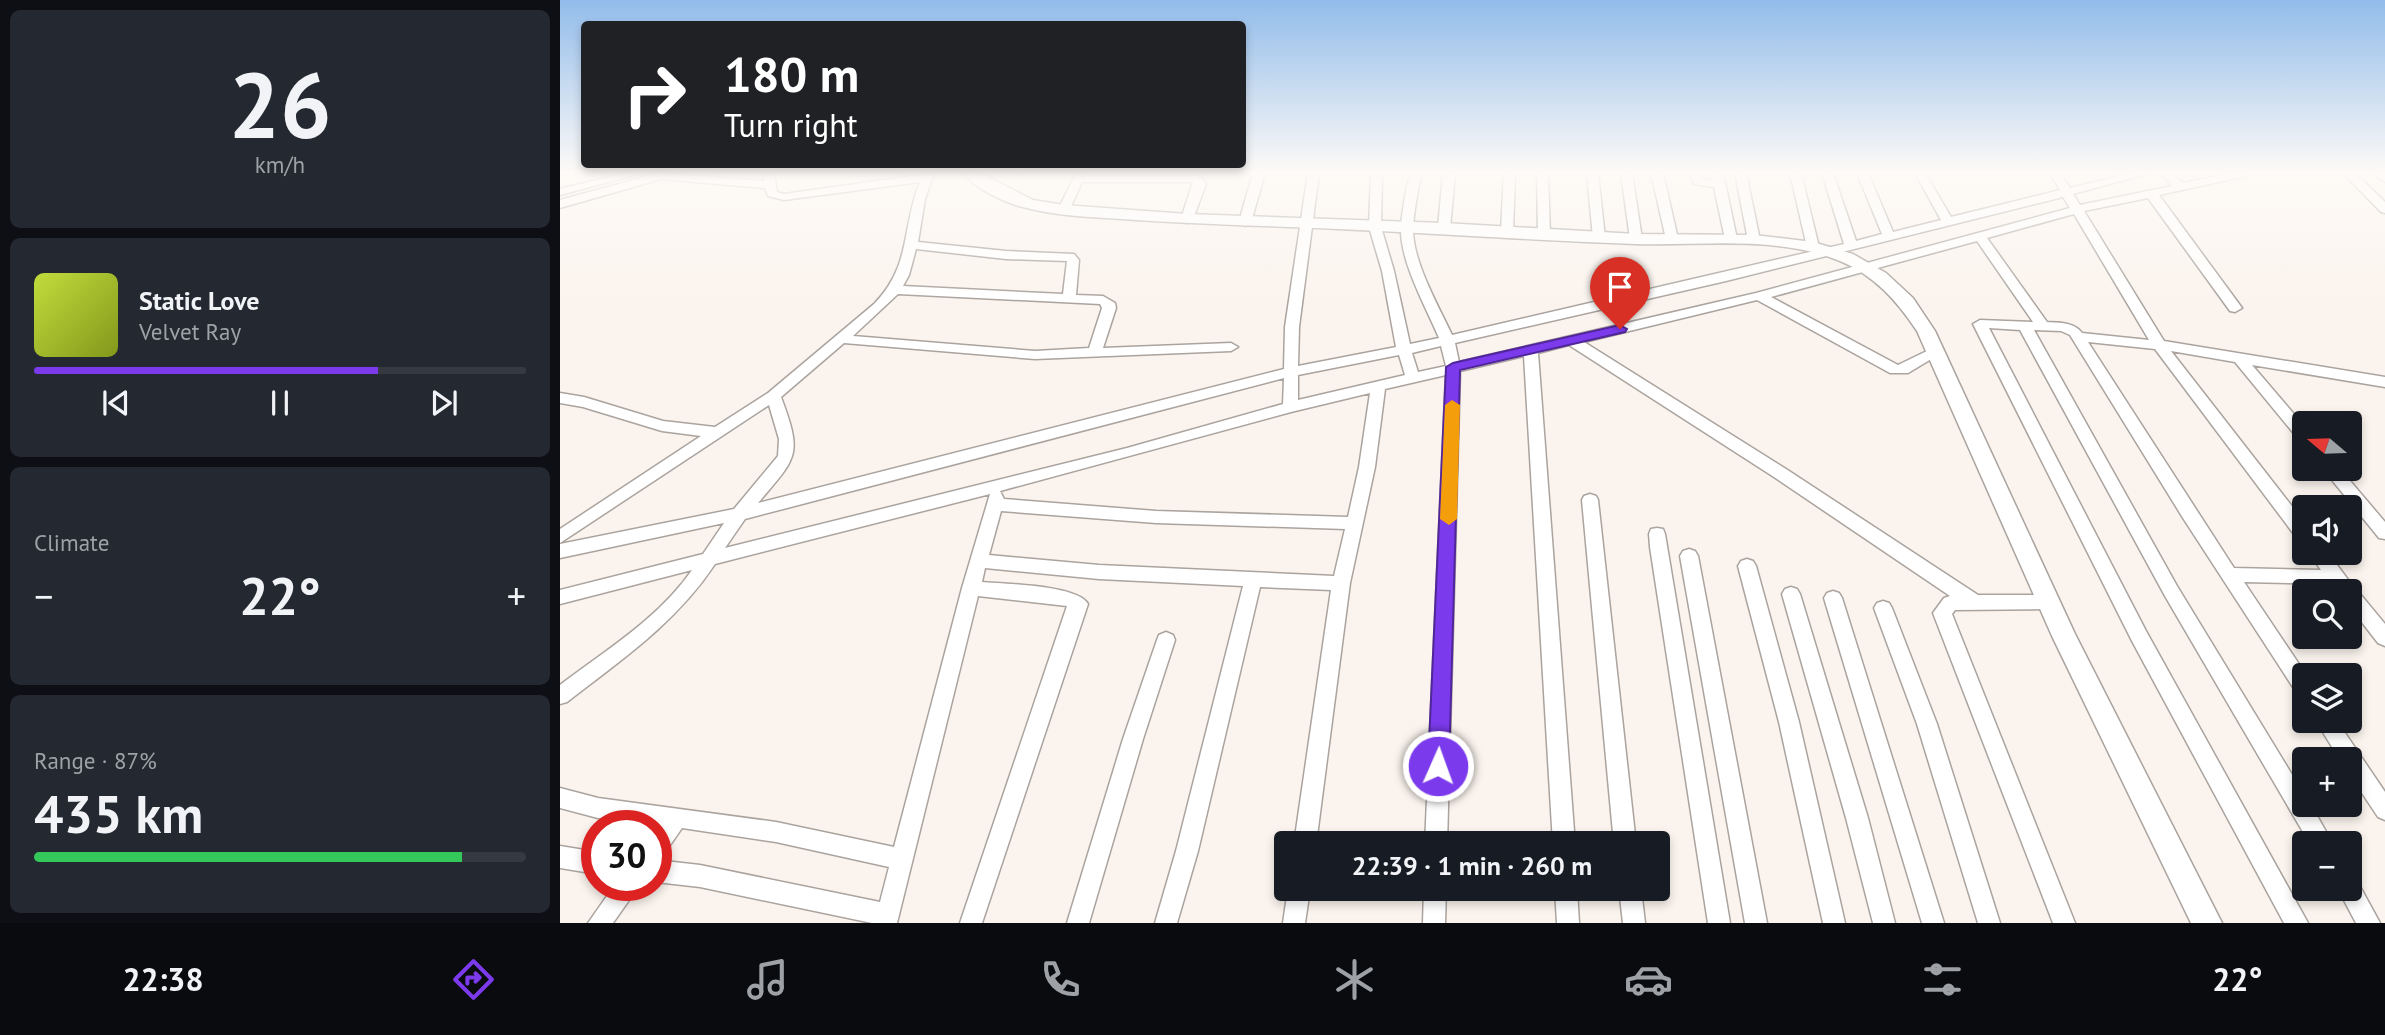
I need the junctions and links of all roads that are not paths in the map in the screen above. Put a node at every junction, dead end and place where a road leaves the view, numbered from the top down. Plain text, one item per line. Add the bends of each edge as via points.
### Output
1 (916, 216) edge
2 (1147, 216) edge
3 (1187, 216) edge
4 (1247, 216) edge
5 (1305, 216) edge
6 (1375, 216) edge
7 (1409, 216) edge
8 (1445, 216) edge
9 (1506, 216) edge
10 (1543, 216) edge
11 (1597, 216) edge
12 (1633, 216) edge
13 (1667, 216) edge
14 (1726, 216) edge
15 (1749, 216) edge
16 (1810, 216) edge
17 (1841, 216) edge
18 (1880, 216) edge
19 (1945, 216) edge
20 (1967, 216) edge
21 (1986, 216) edge
22 (2052, 216) edge
23 (2083, 216) edge
24 (2168, 216) edge
25 (1186, 219) junction
26 (1947, 220) junction
27 (1245, 222) junction
28 (1304, 224) junction
29 (1375, 227) junction
30 (1407, 228) junction
31 (1444, 229) junction
32 (2004, 229) junction
33 (1507, 232) junction
34 (1544, 235) junction
35 (1979, 235) junction
36 (1889, 236) junction
37 (1599, 238) junction
38 (1636, 239) junction
39 (1672, 239) junction
40 (1731, 239) junction
41 (1754, 240) junction
42 (911, 245) junction
43 (1851, 245) junction
44 (1822, 249) junction
45 (1864, 267) junction
46 (895, 290) junction
47 (1759, 296) junction
48 (1069, 297) junction
49 (2235, 308) dead end
50 (2024, 325) junction
51 (2043, 326) junction
52 (2080, 337) junction
53 (842, 339) junction
54 (1447, 339) junction
55 (1571, 340) junction
56 (2159, 345) junction
57 (1231, 347) dead end
58 (1531, 348) junction
59 (1404, 350) junction
60 (1096, 352) junction
61 (1936, 352) junction
62 (2239, 358) junction
63 (1453, 367) junction
64 (1289, 372) junction
65 (1413, 377) junction
66 (2384, 383) edge
67 (1378, 386) junction
68 (773, 396) junction
69 (560, 398) edge
70 (1290, 407) junction
71 (2292, 421) edge
72 (717, 433) junction
73 (2341, 481) edge
74 (998, 495) junction
75 (1590, 500) dead end
76 (2292, 509) edge
77 (739, 514) junction
78 (2362, 515) edge
79 (2370, 515) junction
80 (1355, 523) junction
81 (2385, 533) edge
82 (1657, 534) dead end
83 (560, 537) edge
84 (560, 551) edge
85 (1689, 556) dead end
86 (711, 558) junction
87 (979, 561) junction
88 (2327, 565) edge
89 (1747, 566) dead end
90 (2229, 575) junction
91 (2336, 577) joint
92 (1253, 580) junction
93 (1341, 583) junction
94 (971, 588) junction
95 (1791, 594) dead end
96 (563, 598) edge
97 (1833, 598) dead end
98 (1972, 601) junction
99 (2049, 602) junction
100 (1883, 608) dead end
101 (2362, 610) edge
102 (2385, 639) edge
103 (1166, 640) dead end
104 (2292, 670) edge
105 (560, 696) edge
106 (2334, 733) edge
107 (560, 798) edge
108 (2385, 810) edge
109 (677, 817) junction
110 (672, 824) edge
111 (1307, 831) edge
112 (1436, 831) edge
113 (1563, 831) edge
114 (1624, 831) edge
115 (2314, 831) edge
116 (560, 857) edge
117 (902, 859) junction
118 (581, 860) edge
119 (672, 873) edge
120 (616, 901) edge
121 (1297, 901) edge
122 (1435, 901) edge
123 (1566, 901) edge
124 (1631, 901) edge
125 (2356, 901) edge
126 (887, 919) edge
127 (599, 923) edge
128 (971, 923) edge
129 (1078, 923) edge
130 (1166, 923) edge
131 (1294, 923) edge
132 (1434, 923) edge
133 (1567, 923) edge
134 (1634, 923) edge
135 (1719, 923) edge
136 (1755, 923) edge
137 (1834, 923) edge
138 (1884, 923) edge
139 (1933, 923) edge
140 (1989, 923) edge
141 (2064, 923) edge
142 (2207, 923) edge
143 (2297, 923) edge
144 (2369, 923) edge

1 - 42 street
2 - 25 street
3 - 25 street
4 - 27 street
5 - 28 street
6 - 29 street
7 - 30 street
8 - 31 street
9 - 33 street
10 - 34 street
11 - 37 street
12 - 38 street
13 - 39 street
14 - 40 street
15 - 41 street
16 - 44 street
17 - 43 street
18 - 36 street
19 - 26 street
20 - 26 street
21 - 32 street
22 - 32 street
23 - 56 street
24 - 49 street
25 - 27 street
26 - 36 street
27 - 28 street
28 - 29 street
28 - 64 street
29 - 30 street
29 - 59 street
30 - 31 street
30 - 54 street via 1421,282
31 - 33 street
32 - 35 street
33 - 34 street
34 - 37 street
35 - 45 street
35 - 51 street
36 - 43 street
37 - 38 street
38 - 39 street
39 - 40 street
40 - 41 street
41 - 44 street
42 - 46 street
42 - 48 street via 1070,257
43 - 44 street
44 - 45 street
44 - 54 street
45 - 47 street
45 - 61 street via 1907,302
46 - 48 street
46 - 53 street
47 - 55 street
47 - 61 street via 1895,370
48 - 60 street via 1108,303
50 - 51 street
50 - 115 street via 2171,591
50 - 143 street via 1981,323 1980,327 2139,636
51 - 52 street via 2068,328
52 - 56 street
52 - 90 street
53 - 60 street via 1035,355
53 - 68 street
54 - 59 street
54 - 63 street
55 - 58 street
55 - 98 street
56 - 62 street
56 - 76 street
57 - 60 street
58 - 63 street
58 - 113 street
59 - 64 street
59 - 65 street
61 - 99 street
62 - 66 street
62 - 71 street
63 - 65 street
63 - 112 street
64 - 70 street
64 - 77 street
65 - 67 street
67 - 70 street
67 - 80 street
68 - 72 street
68 - 77 street via 788,442 787,457
69 - 72 street via 662,425
70 - 74 street
72 - 83 street
73 - 79 street
74 - 80 street via 1156,517
74 - 86 street
74 - 87 street
75 - 114 street
77 - 84 street
77 - 86 street
78 - 79 street
79 - 81 street
80 - 93 street
82 - 135 street
85 - 136 street
86 - 96 street
86 - 105 street via 652,626
87 - 92 street
87 - 94 street
88 - 91 street
89 - 137 street via 1789,722
90 - 91 street
90 - 104 street
92 - 93 street
92 - 130 street
93 - 111 street
94 - 117 street
94 - 128 street via 1071,599 1079,604
95 - 138 street
97 - 139 street
98 - 99 street
98 - 141 street via 1950,603 1942,613
99 - 142 street
100 - 140 street via 1927,724
101 - 102 street
103 - 129 street
106 - 108 street
107 - 109 street via 598,808
109 - 110 street
109 - 117 street
116 - 118 street
117 - 126 street
119 - 126 street
120 - 127 street
121 - 131 street
122 - 132 street
123 - 133 street
124 - 134 street
125 - 144 street

